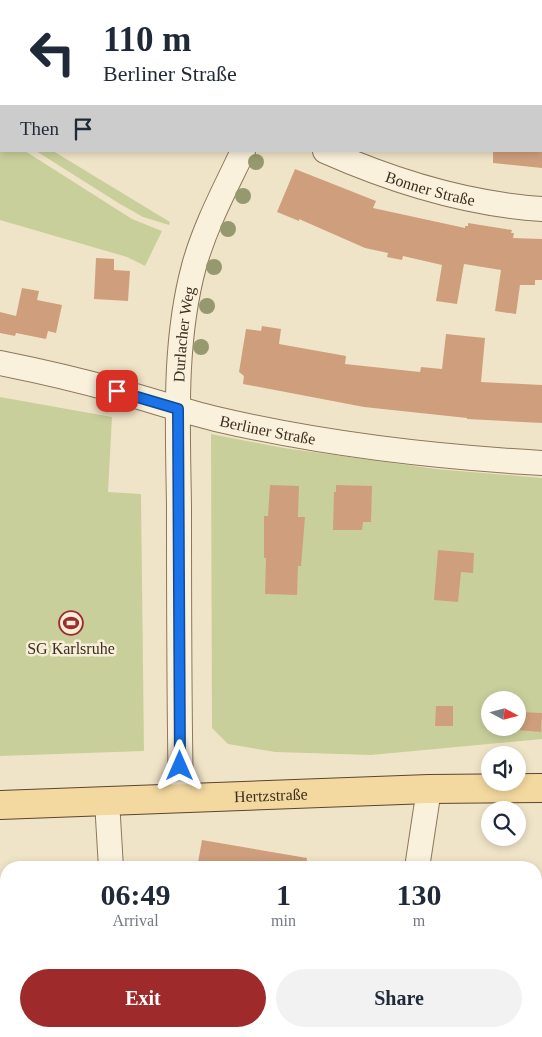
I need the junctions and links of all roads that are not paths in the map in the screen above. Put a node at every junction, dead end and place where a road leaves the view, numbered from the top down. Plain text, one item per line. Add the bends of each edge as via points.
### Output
1 (243, 152) edge
2 (327, 152) edge
3 (542, 209) edge
4 (0, 363) edge
5 (178, 409) junction
6 (542, 463) edge
7 (542, 788) edge
8 (429, 789) junction
9 (181, 798) junction
10 (107, 801) junction
11 (0, 805) edge
12 (110, 861) edge
13 (418, 861) edge

1 - 5 street, Durlacher Weg via 212,217 194,266 181,339
2 - 3 street, Bonner Straße via 402,182 440,193 491,204
4 - 5 street, Berliner Straße via 108,388
5 - 6 street, Berliner Straße via 300,436 424,453
5 - 9 street, Durlacher Weg
7 - 8 main road, Hertzstraße
8 - 9 main road, Hertzstraße
8 - 13 street
9 - 10 main road, Hertzstraße
10 - 11 main road, Hertzstraße
10 - 12 street

